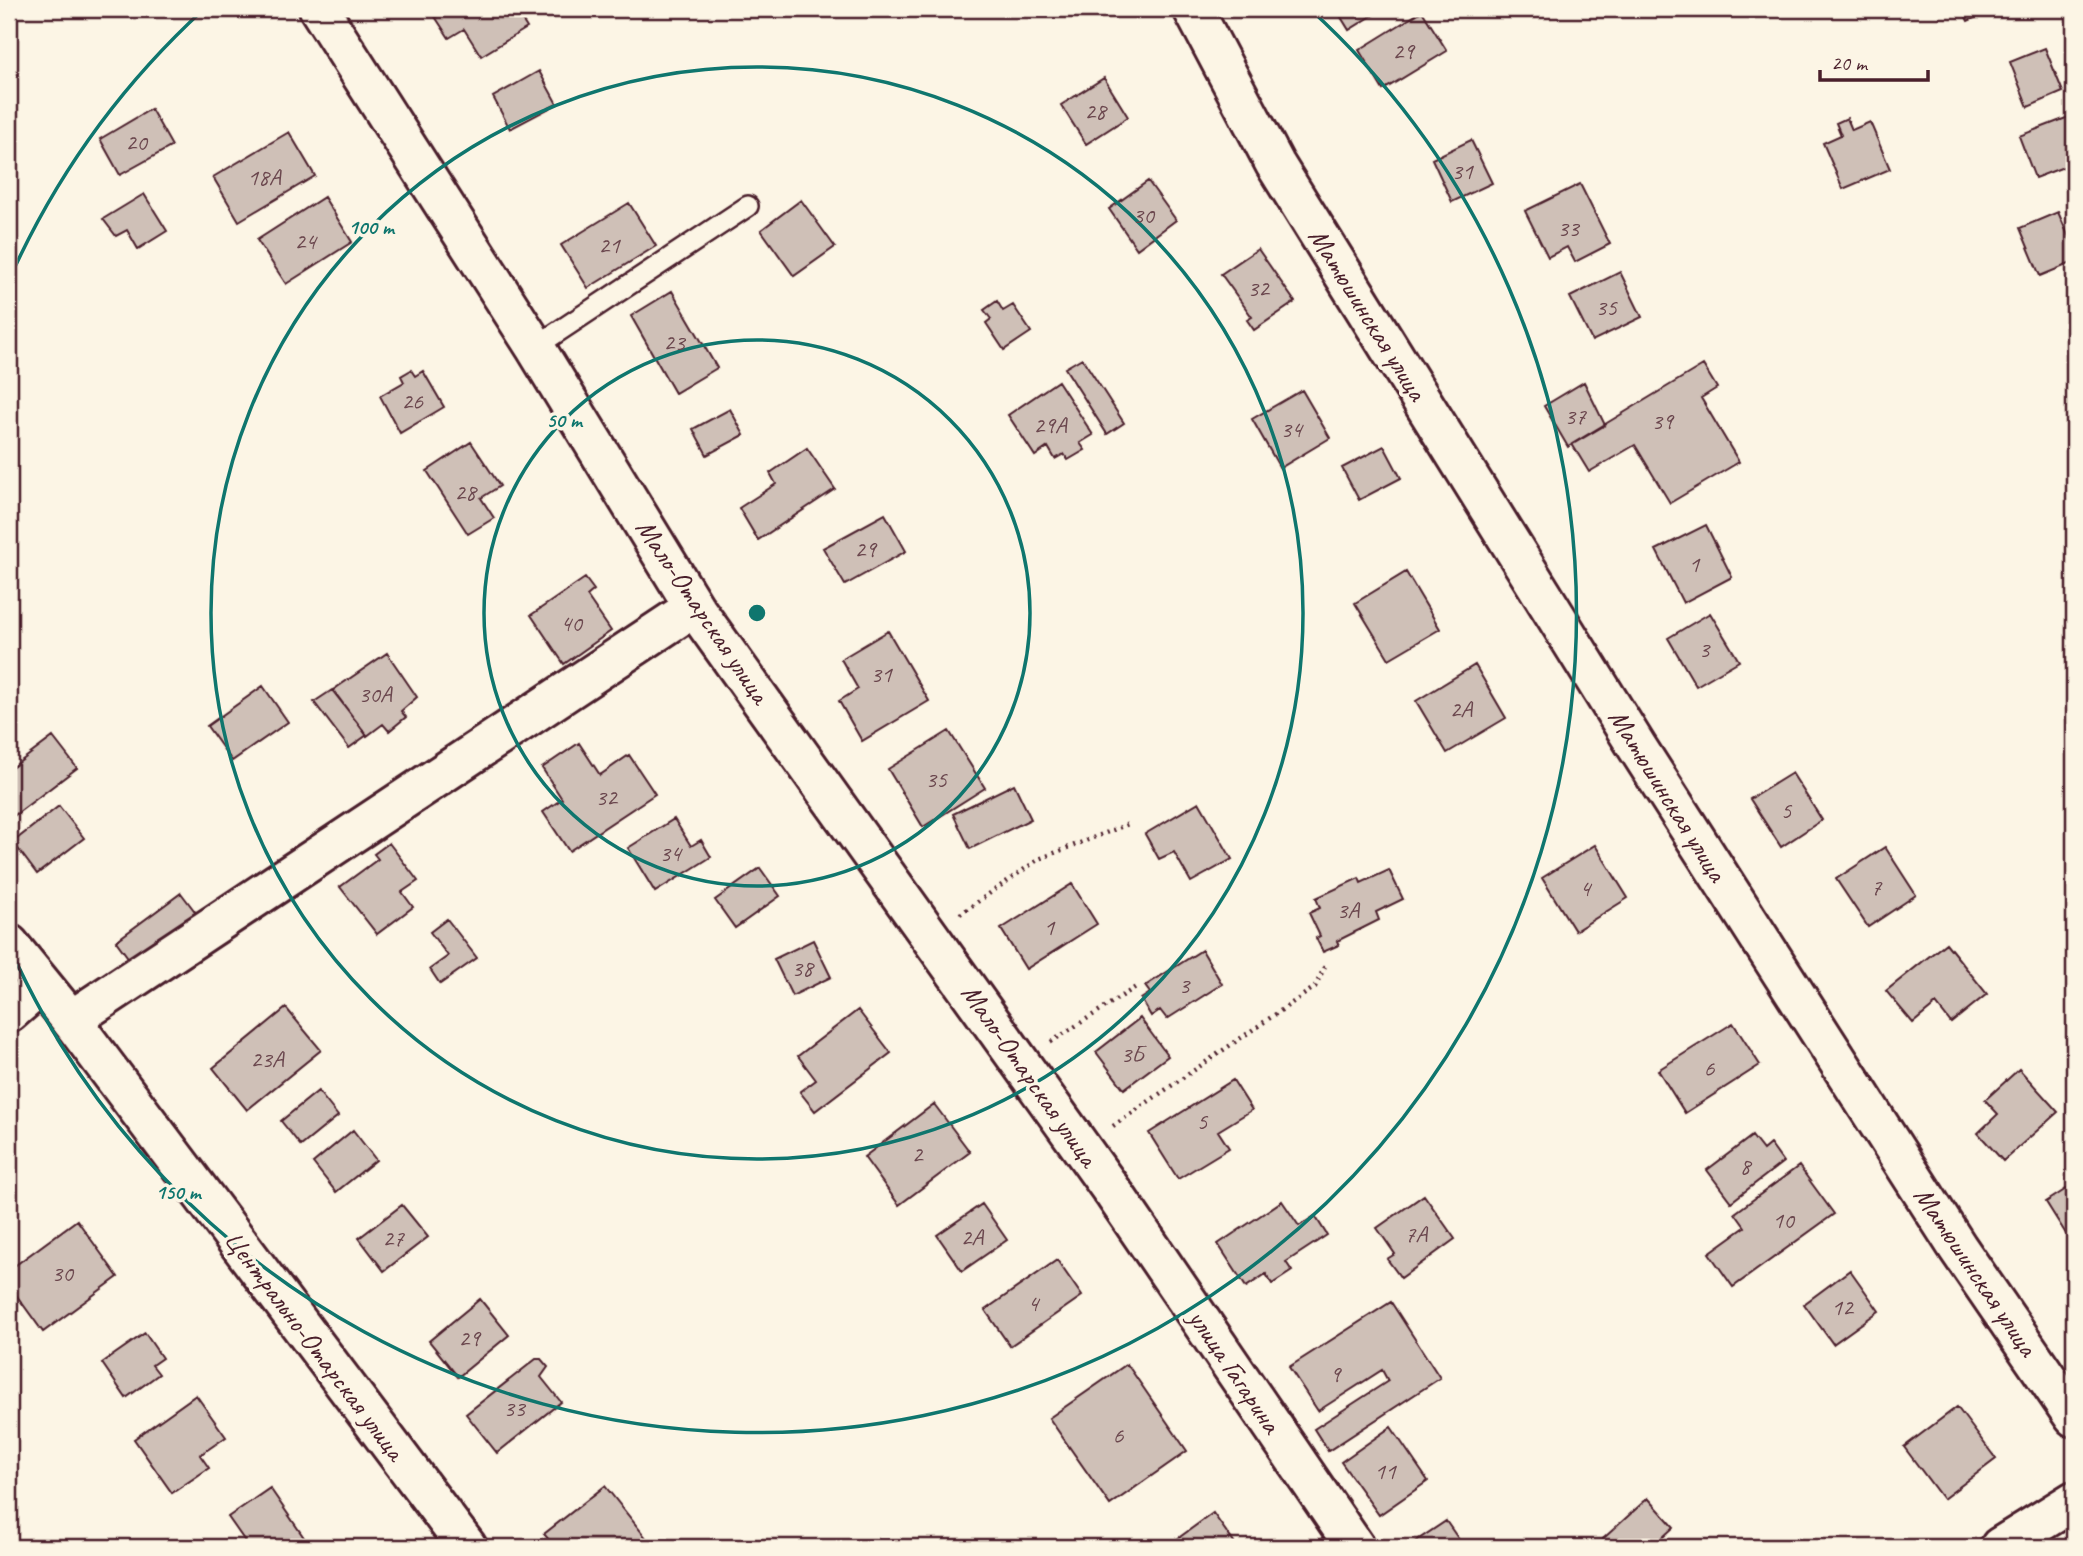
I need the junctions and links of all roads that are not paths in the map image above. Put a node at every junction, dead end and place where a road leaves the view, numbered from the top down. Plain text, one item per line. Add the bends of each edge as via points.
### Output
1 (319, 9) edge
2 (1193, 9) edge
3 (748, 206) dead end
4 (535, 347) junction
5 (694, 607) junction
6 (9, 944) edge
7 (40, 985) junction
8 (9, 1013) edge
9 (71, 1020) junction
10 (1115, 1195) joint
11 (2074, 1418) edge
12 (2074, 1501) edge
13 (467, 1547) edge
14 (1355, 1547) edge
15 (2000, 1547) edge

1 - 4 street, Мало-Отарская улица
2 - 11 street, Матюшинская улица via 1275,164 1637,747 1958,1248
3 - 4 lane
4 - 5 street, Мало-Отарская улица
5 - 9 street
5 - 10 street, Мало-Отарская улица
6 - 7 street, Центрально-Отарская улица
7 - 8 street
7 - 9 street, Центрально-Отарская улица
9 - 13 street, Центрально-Отарская улица
10 - 14 street, улица Гагарина
12 - 15 street

